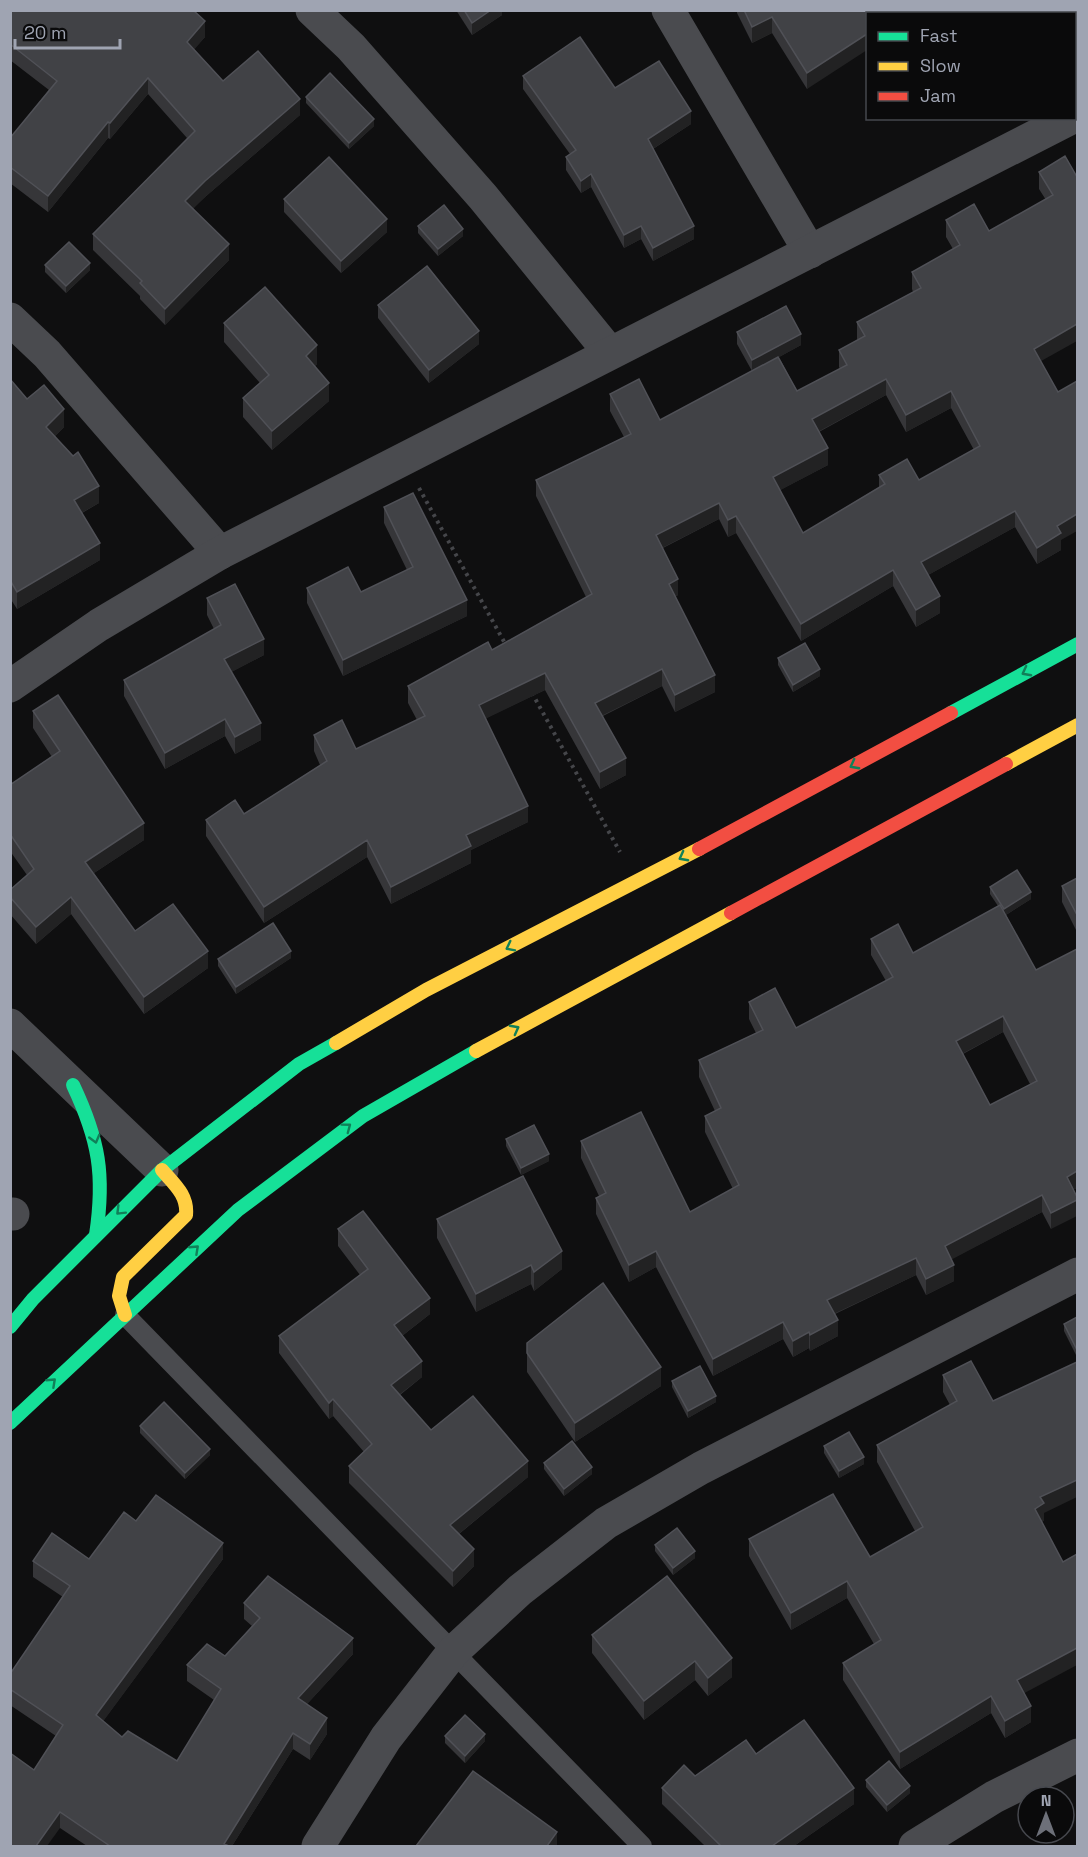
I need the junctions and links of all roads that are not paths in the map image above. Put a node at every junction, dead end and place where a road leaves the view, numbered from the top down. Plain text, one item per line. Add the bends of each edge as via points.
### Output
1 (312, 10) edge
2 (668, 10) edge
3 (1068, 120) edge
4 (810, 252) junction
5 (10, 319) edge
6 (610, 353) junction
7 (220, 553) junction
8 (1077, 644) edge
9 (10, 687) edge
10 (1077, 725) edge
11 (10, 1025) edge
12 (73, 1085) junction
13 (162, 1170) junction
14 (96, 1235) junction
15 (1077, 1274) edge
16 (125, 1315) junction
17 (10, 1327) edge
18 (10, 1423) edge
19 (453, 1652) junction
20 (1077, 1755) edge
21 (318, 1846) edge
22 (642, 1846) edge
23 (915, 1846) edge

1 - 6 street via 351,47 475,189
2 - 4 street
3 - 4 street
4 - 6 street
5 - 7 street via 47,354
6 - 7 street
7 - 9 street via 99,625
8 -> 13 street via 637,882 426,990 299,1064
16 -> 10 street via 238,1210 363,1116
11 - 12 street
12 - 13 street
12 -> 14 street via 87,1113 99,1153 101,1204
13 -> 14 street
13 - 16 street via 186,1197 186,1215 123,1277 118,1289
14 - 17 street
15 - 19 street via 701,1468 606,1523 520,1590
18 -> 16 street
16 - 19 lane
19 - 21 street via 386,1738
19 - 22 lane
20 - 23 street via 994,1797

